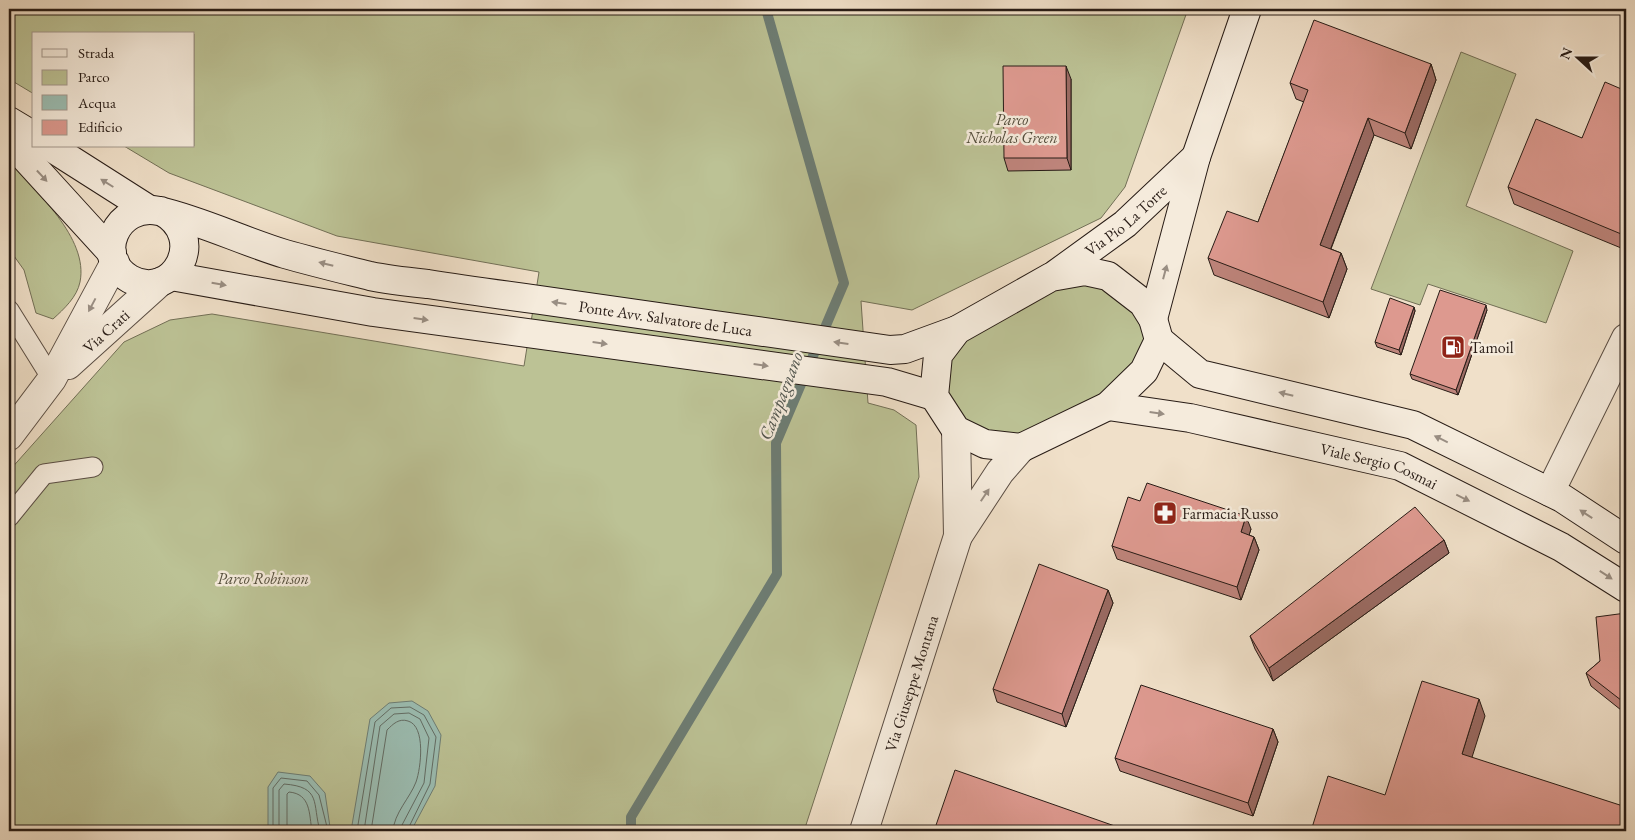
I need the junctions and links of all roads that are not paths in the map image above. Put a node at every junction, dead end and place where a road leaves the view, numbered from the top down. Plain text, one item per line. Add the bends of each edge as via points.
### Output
1 (1247, 9) edge
2 (9, 120) edge
3 (32, 135) edge
4 (9, 140) edge
5 (52, 148) edge
6 (1196, 157) junction
7 (154, 210) junction
8 (113, 257) junction
9 (1050, 278) junction
10 (166, 279) junction
11 (9, 310) edge
12 (957, 330) junction
13 (1156, 330) junction
14 (1626, 338) edge
15 (52, 379) junction
16 (934, 396) junction
17 (1108, 406) junction
18 (956, 430) junction
19 (9, 436) edge
20 (1021, 448) junction
21 (93, 466) dead end
22 (1550, 492) junction
23 (9, 517) edge
24 (958, 536) junction
25 (1626, 540) edge
26 (1626, 588) edge
27 (864, 831) edge

1 - 6 street, Via Pio La Torre
2 - 3 street
4 -> 8 street
7 -> 5 street
6 - 9 street, Via Pio La Torre via 1124,224
13 -> 6 street, Via Pio La Torre
7 - 8 street via 136,212 121,223 112,240
7 - 10 street via 170,216 179,225 186,246 179,268
12 -> 7 street, Ponte Avv. Salvatore de Luca via 905,349 890,350 373,277 284,254
8 - 10 street via 129,278 150,284
8 -> 15 street, Via Crati
9 - 12 street
9 - 13 street via 1085,271 1108,276 1143,303
10 - 15 street, Via Crati
10 -> 16 street, Ponte Avv. Salvatore de Luca via 373,312 888,382
11 - 15 lane
12 - 16 street via 938,355
13 - 17 street, Via Pio La Torre via 1144,371
22 -> 13 street via 1413,425 1200,374
14 - 22 street
15 - 19 street, Via Crati
16 - 18 street
17 - 20 street, Via Pio La Torre
17 -> 26 street, Viale Sergio Cosmai via 1190,418 1400,466 1561,546
18 - 20 street via 985,444
18 - 24 street, Via Giuseppe Montana
24 -> 20 street, Via Giuseppe Montana via 1000,472
21 - 23 lane via 44,474
25 -> 22 street
24 - 27 street, Via Giuseppe Montana

